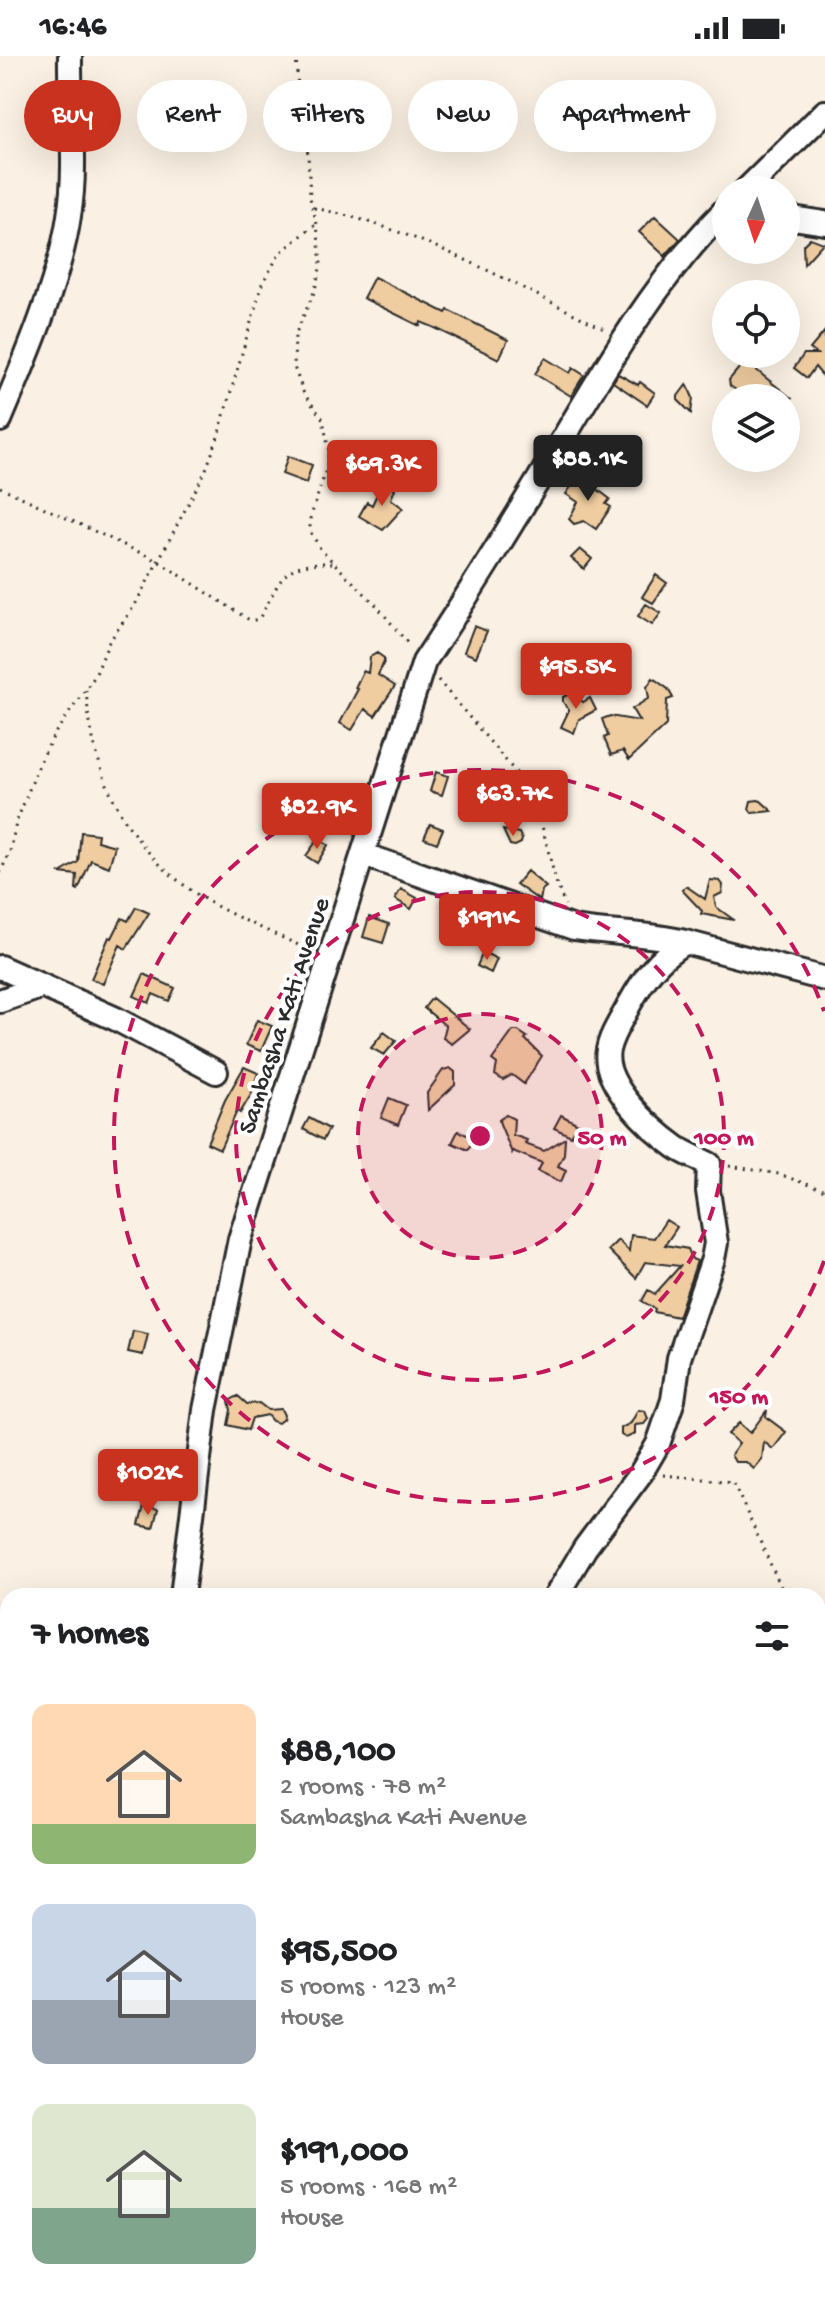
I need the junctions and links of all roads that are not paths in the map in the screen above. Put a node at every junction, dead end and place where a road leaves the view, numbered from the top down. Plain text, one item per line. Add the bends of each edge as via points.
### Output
1 (70, 56) edge
2 (825, 112) edge
3 (760, 176) edge
4 (800, 219) edge
5 (825, 223) edge
6 (712, 232) edge
7 (0, 420) edge
8 (364, 855) junction
9 (685, 942) junction
10 (0, 967) edge
11 (825, 979) edge
12 (43, 986) junction
13 (0, 1001) edge
14 (216, 1072) dead end
15 (183, 1588) edge
16 (561, 1588) edge

1 - 7 street via 69,217 48,293
2 - 3 street
4 - 5 street
6 - 8 street, Sambasha Kati Avenue via 622,338 424,662
8 - 9 street via 574,928
8 - 15 street, Sambasha Kati Avenue via 230,1276 205,1410
9 - 11 street
9 - 16 street via 653,966 607,1052 616,1086 654,1130 709,1164 713,1259 679,1358 668,1420 641,1473
10 - 12 street
12 - 13 street
12 - 14 street

